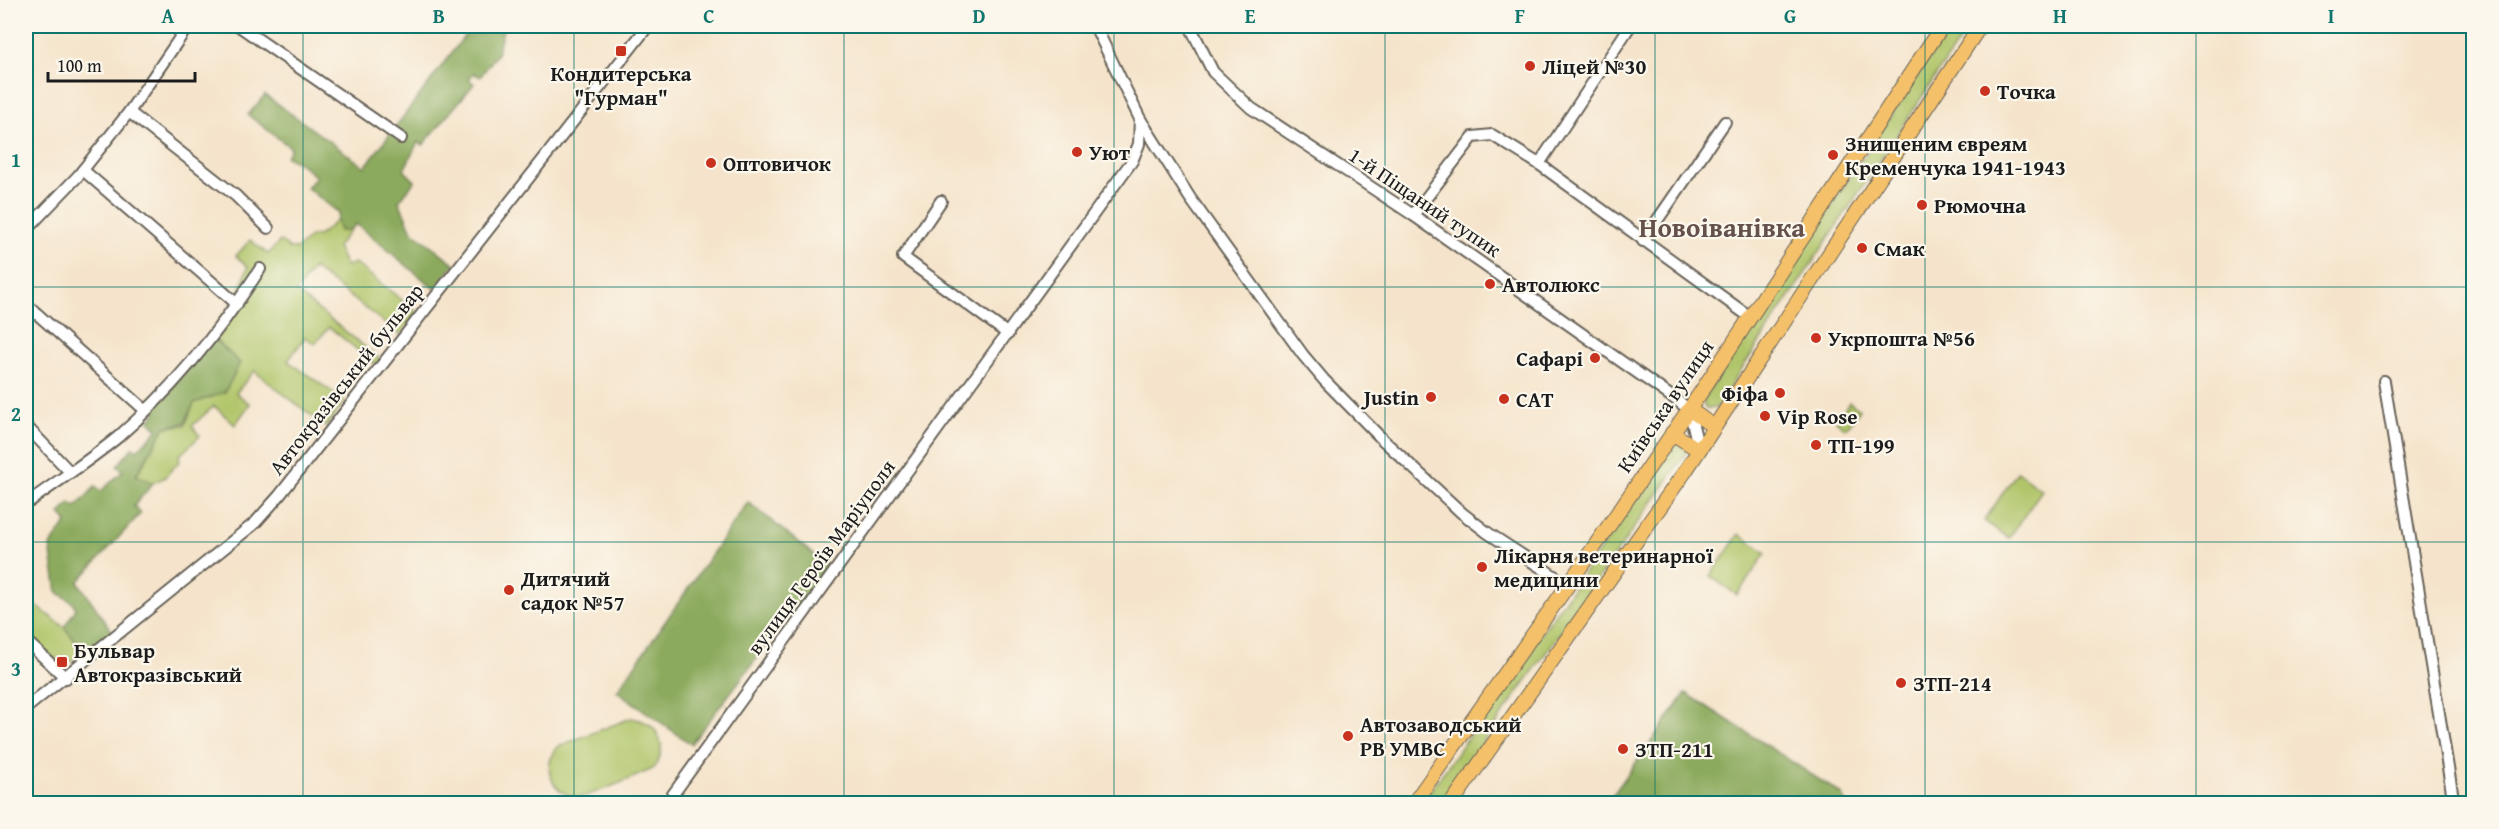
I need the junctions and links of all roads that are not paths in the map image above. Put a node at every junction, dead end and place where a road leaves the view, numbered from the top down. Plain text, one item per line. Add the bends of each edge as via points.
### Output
1 (188, 26) edge
2 (239, 26) edge
3 (648, 26) edge
4 (1095, 26) edge
5 (1190, 26) edge
6 (1630, 26) edge
7 (1942, 26) edge
8 (1980, 26) edge
9 (129, 112) junction
10 (1140, 119) junction
11 (1725, 122) dead end
12 (402, 138) dead end
13 (1539, 164) junction
14 (83, 170) junction
15 (942, 201) dead end
16 (1413, 215) junction
17 (268, 228) dead end
18 (26, 231) edge
19 (1643, 241) junction
20 (260, 269) dead end
21 (26, 304) edge
22 (237, 304) junction
23 (1750, 317) junction
24 (1008, 334) junction
25 (2384, 381) dead end
26 (1689, 409) junction
27 (145, 410) junction
28 (26, 426) edge
29 (1714, 427) junction
30 (1672, 433) junction
31 (1699, 450) junction
32 (70, 472) junction
33 (26, 504) edge
34 (1568, 585) junction
35 (26, 641) edge
36 (66, 678) junction
37 (26, 708) edge
38 (666, 804) edge
39 (1413, 804) edge
40 (1451, 804) edge
41 (2454, 804) edge

1 - 9 street
2 - 12 street
3 - 36 street, Автокразівський бульвар via 255,523
4 - 10 street
5 - 16 street, 1-й Піщаний тупик via 1221,82 1251,108
6 - 13 street
7 - 23 main road, Київська вулиця
8 - 29 main road
9 - 14 street
9 - 17 street via 236,196
10 - 24 street, вулиця Героїв Маріуполя via 1139,144 1132,161
10 - 34 street via 1197,208 1324,380 1462,513
11 - 19 street
13 - 16 street via 1492,135 1473,137
13 - 19 street
14 - 18 street
14 - 22 street
15 - 24 street via 903,257
16 - 26 street, 1-й Піщаний тупик
19 - 23 street
20 - 22 street
21 - 27 street
22 - 27 street via 208,342
23 - 26 main road, Київська вулиця
24 - 38 street, вулиця Героїв Маріуполя
25 - 41 street
26 - 29 main road
26 - 30 main road, Київська вулиця
26 - 31 street
27 - 32 street via 118,437
28 - 32 street
29 - 31 main road
30 - 31 main road
30 - 34 main road, Київська вулиця
31 - 40 main road
32 - 33 street
34 - 39 main road, Київська вулиця
35 - 36 street
36 - 37 street, Автокразівський бульвар

